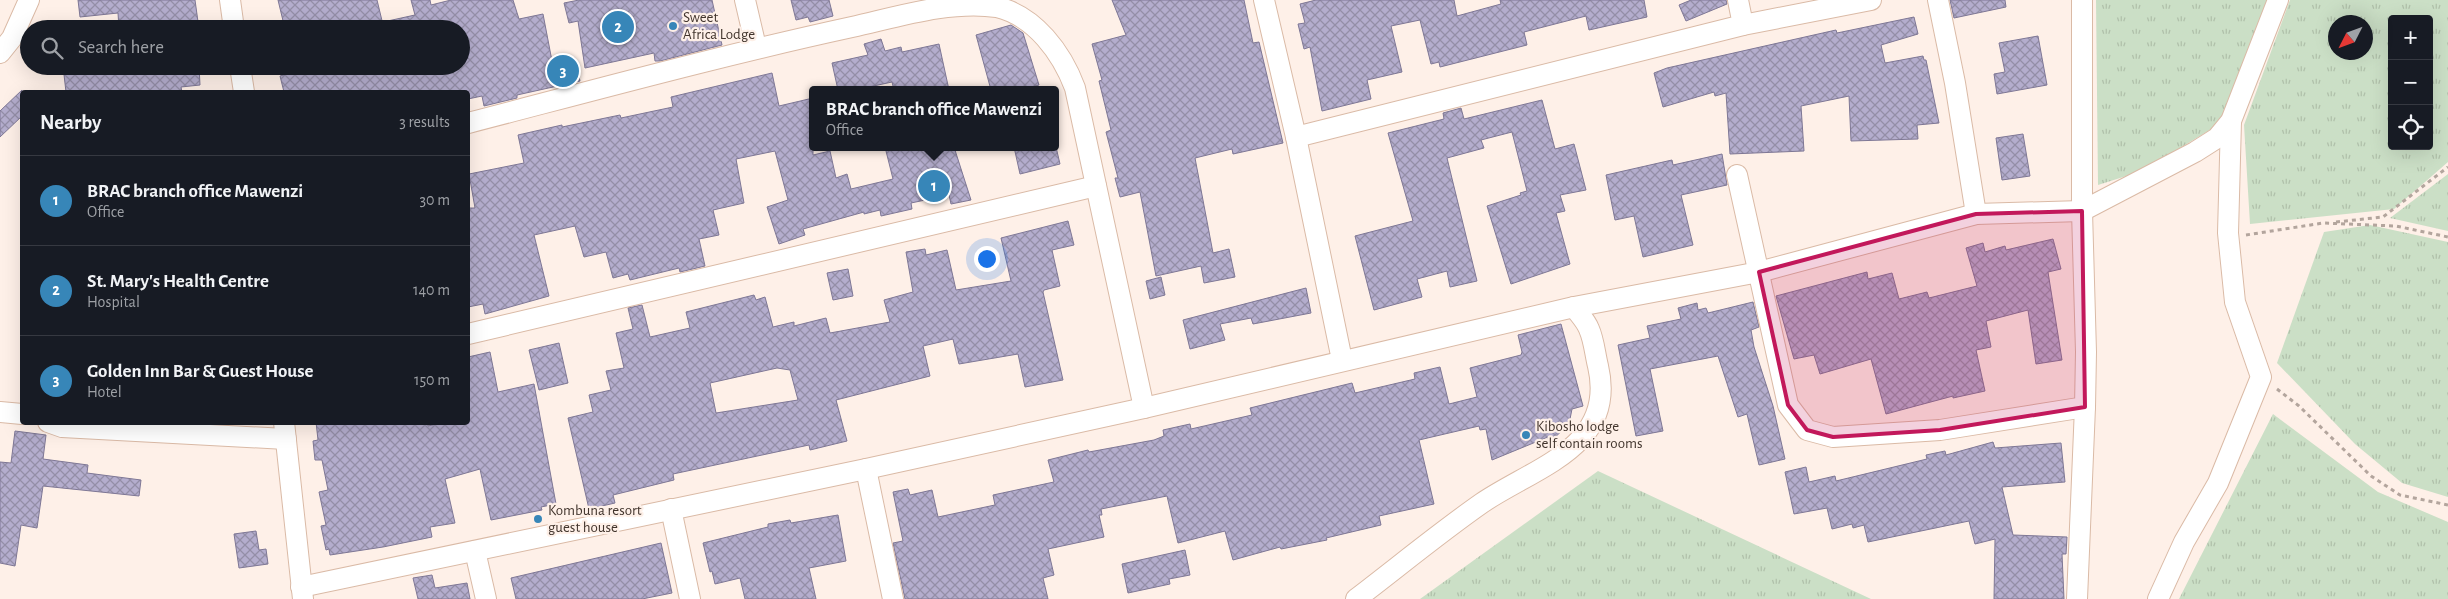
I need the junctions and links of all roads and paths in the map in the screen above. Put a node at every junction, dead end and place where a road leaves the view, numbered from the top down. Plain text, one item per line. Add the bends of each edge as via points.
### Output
1 (29, 0) edge
2 (230, 0) edge
3 (745, 0) edge
4 (1264, 0) edge
5 (1738, 0) edge
6 (1871, 0) edge
7 (1938, 0) edge
8 (2082, 0) edge
9 (2278, 0) edge
10 (20, 20) edge
11 (20, 20) edge
12 (233, 20) edge
13 (1743, 25) junction
14 (756, 47) junction
15 (0, 53) edge
16 (241, 75) edge
17 (244, 90) edge
18 (2231, 121) junction
19 (470, 122) edge
20 (1296, 137) junction
21 (2448, 167) edge
22 (1737, 175) dead end
23 (1096, 186) junction
24 (2082, 211) junction
25 (1976, 214) junction
26 (2323, 223) junction
27 (2448, 237) edge
28 (2229, 238) junction
29 (1759, 272) junction
30 (1574, 307) junction
31 (470, 334) edge
32 (1342, 360) junction
33 (2261, 377) junction
34 (2085, 407) junction
35 (1144, 408) junction
36 (0, 412) edge
37 (20, 414) edge
38 (56, 425) edge
39 (285, 431) edge
40 (866, 469) junction
41 (2448, 505) edge
42 (671, 509) junction
43 (475, 551) junction
44 (302, 593) edge
45 (486, 599) edge
46 (690, 599) edge
47 (894, 599) edge
48 (1356, 599) edge
49 (2077, 599) edge
50 (2158, 599) edge

1 - 10 street
2 - 12 street
3 - 14 street
4 - 20 street
5 - 13 street
6 - 13 street
7 - 25 street
8 - 24 street
9 - 18 street
11 - 15 street
13 - 20 street
14 - 19 street
14 - 23 street via 934,9 968,4 998,8 1026,21 1059,53 1067,66 1075,88
16 - 17 street
18 - 24 street via 2217,138 2195,152
18 - 28 street
20 - 32 street
21 - 26 path via 2383,217
22 - 29 street
23 - 31 street
23 - 35 street
24 - 25 street
24 - 34 street
25 - 29 street
26 - 27 path via 2396,226
26 - 28 path
28 - 33 street via 2235,302
29 - 30 street
29 - 34 street via 1788,406 1800,423 1816,434 1833,437 1940,430
30 - 32 street
30 - 48 street via 1589,328 1600,374 1597,413 1587,434 1570,450 1471,510
32 - 35 street
33 - 41 path via 2299,406 2371,476 2400,495
33 - 50 street via 2218,483 2184,542
34 - 49 street
35 - 40 street
36 - 37 street
38 - 39 street
39 - 44 street
40 - 42 street
40 - 47 street
42 - 43 street
42 - 46 street
43 - 44 street
43 - 45 street

